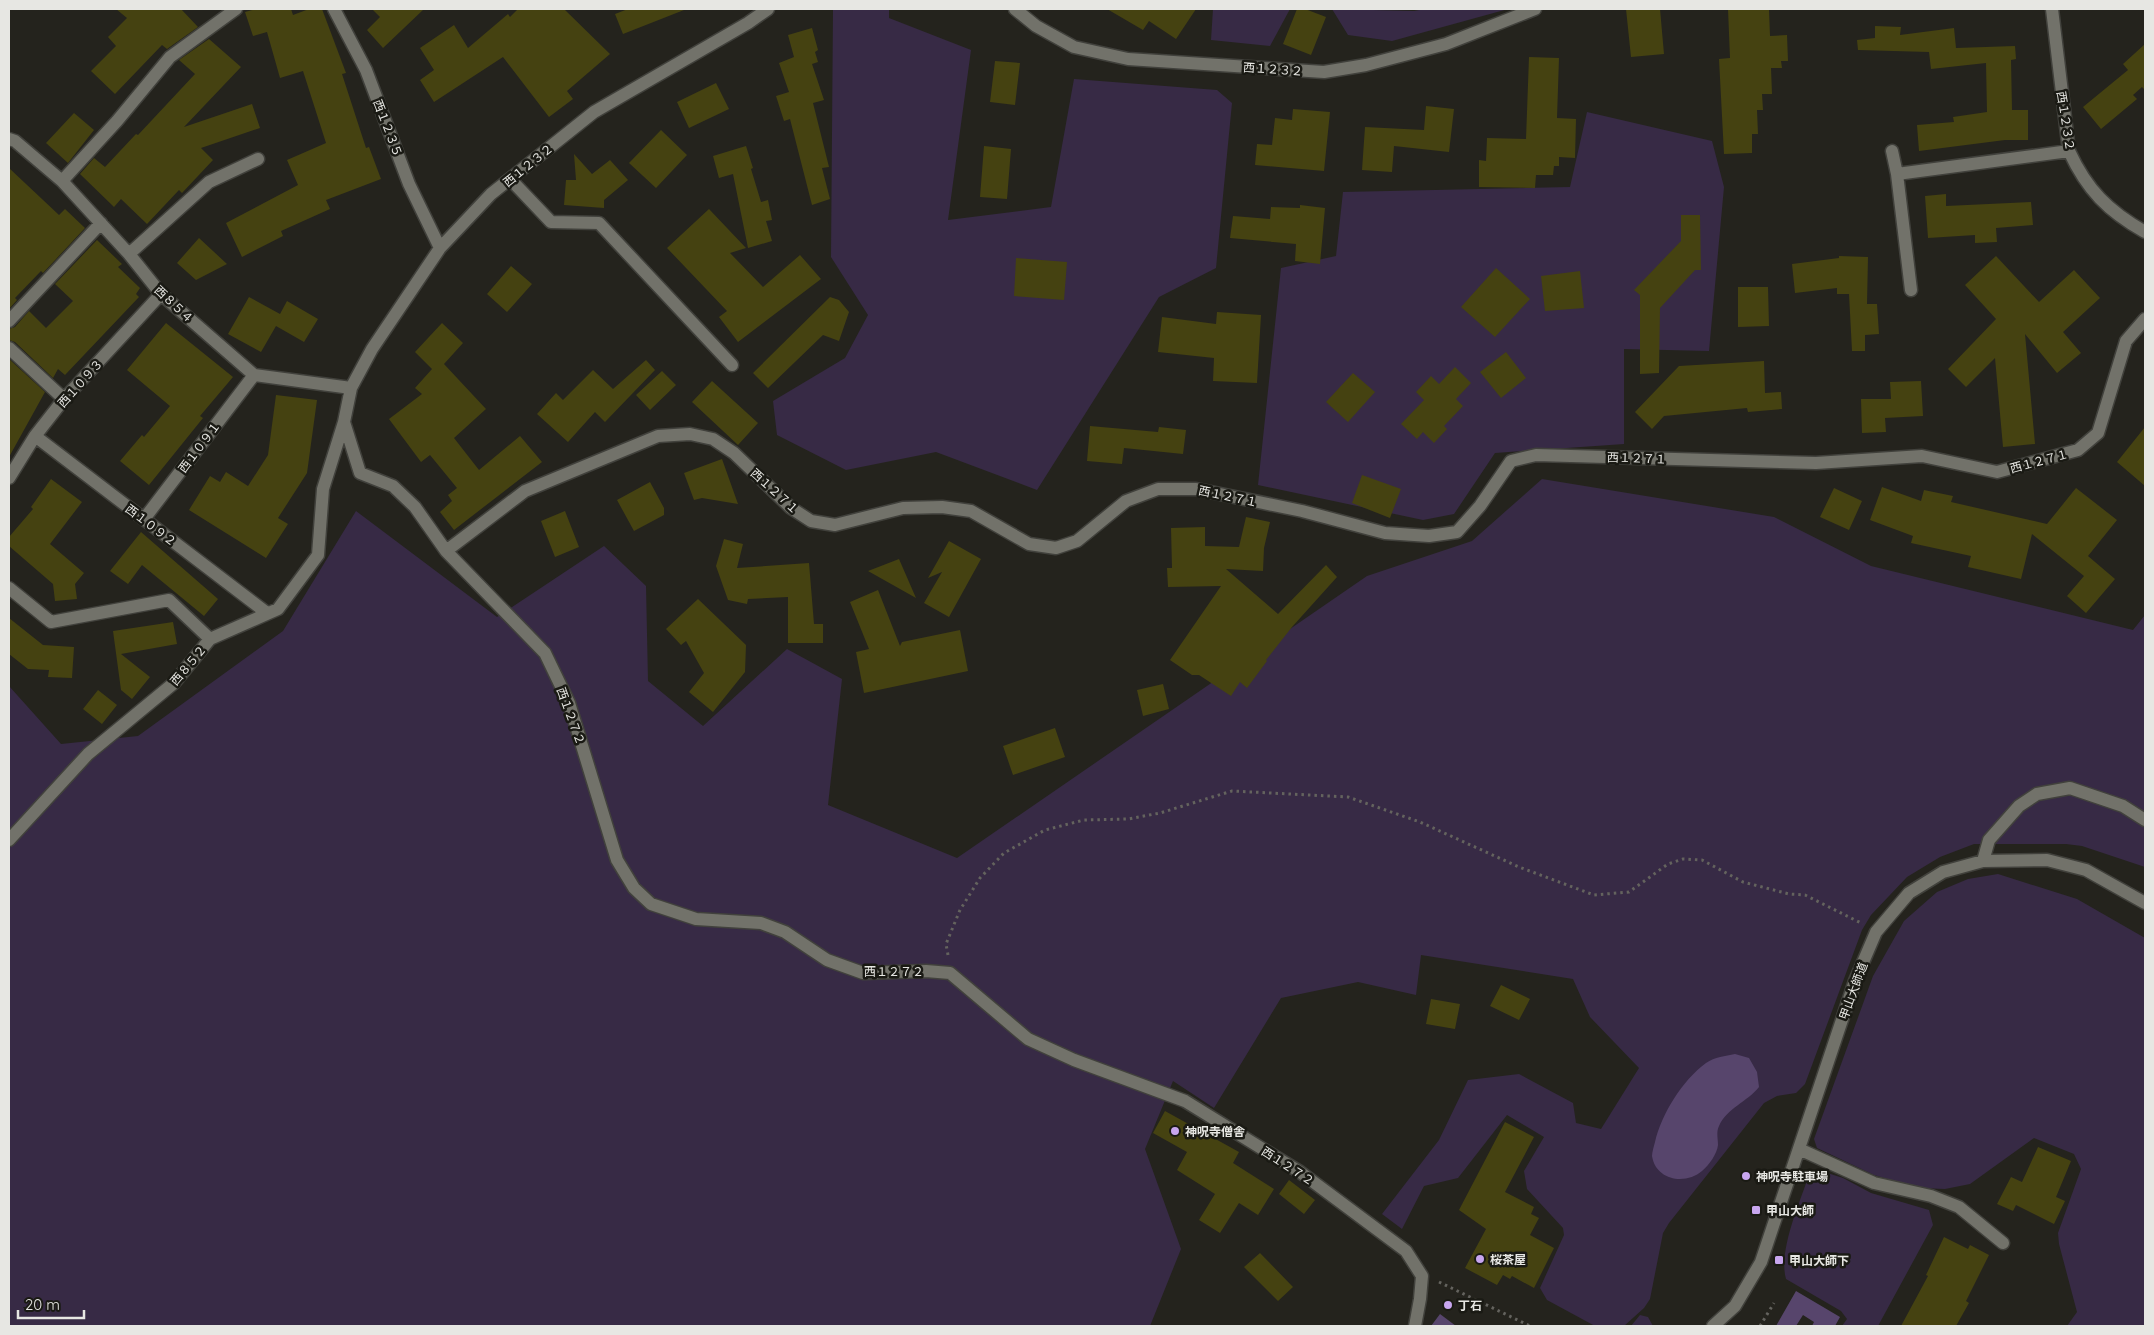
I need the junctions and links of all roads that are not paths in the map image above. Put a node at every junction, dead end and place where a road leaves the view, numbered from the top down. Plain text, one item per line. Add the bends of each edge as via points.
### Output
1 (236, 9) edge
2 (334, 9) edge
3 (768, 9) edge
4 (1015, 9) edge
5 (1535, 9) edge
6 (2052, 9) edge
7 (9, 139) edge
8 (1892, 151) dead end
9 (2069, 151) junction
10 (258, 159) dead end
11 (1897, 174) junction
12 (510, 179) junction
13 (62, 181) junction
14 (101, 223) junction
15 (2145, 232) edge
16 (440, 248) junction
17 (130, 254) junction
18 (1911, 290) dead end
19 (161, 294) junction
20 (2145, 319) edge
21 (9, 321) edge
22 (9, 348) edge
23 (732, 365) dead end
24 (254, 375) junction
25 (351, 388) junction
26 (64, 399) junction
27 (344, 422) junction
28 (35, 436) junction
29 (9, 478) edge
30 (144, 519) junction
31 (446, 551) junction
32 (9, 588) edge
33 (267, 613) junction
34 (210, 639) junction
35 (2145, 820) edge
36 (9, 840) edge
37 (1983, 861) junction
38 (2145, 903) edge
39 (1799, 1149) junction
40 (2002, 1243) dead end
41 (1415, 1326) edge
42 (1713, 1326) edge

1 - 13 street via 170,57
2 - 16 street, 西１２３５ via 366,70 409,184
3 - 12 street, 西１２３２ via 594,112
4 - 5 street, 西１２３２ via 1036,26 1074,47 1128,59 1324,72 1366,65 1446,44
6 - 9 street, 西１２３２
7 - 13 street, 西８５４ via 15,140
8 - 11 street
9 - 11 street
9 - 15 street, 西１２３２ via 2091,190 2121,219
10 - 17 street via 209,182
11 - 18 street
12 - 16 street, 西１２３２ via 491,194
12 - 23 street via 551,222 599,223
13 - 14 street, 西８５４
14 - 17 street, 西８５４
14 - 21 street
16 - 25 street, 西１２３２ via 372,349
17 - 19 street, 西８５４
19 - 24 street, 西８５４
19 - 26 street, 西１０９３
20 - 31 street, 西１２７１ via 2126,341 2098,433 2078,450 1998,472 1922,456 1816,463 1536,455 1511,461 1480,506 1457,532 1429,536 1385,534 1302,511 1196,489 1158,489 1126,501 1077,541 1056,548 1029,544 971,511 942,507 903,508 835,526 811,521 791,508 734,453 713,439 690,434 658,436 525,491
22 - 26 street
24 - 25 street
24 - 30 street, 西１０９１
25 - 27 street, 西１２３２
26 - 28 street, 西１０９３
27 - 31 street via 360,473 393,486 415,506
27 - 33 street, 西８５２ via 323,489 318,555 278,609
28 - 29 street, 西１０９３
28 - 30 street, 西１０９２
30 - 33 street, 西１０９２
31 - 41 street, 西１２７２ via 545,653 569,703 618,860 634,888 651,904 696,918 762,923 785,932 827,960 863,973 950,973 1028,1039 1074,1060 1186,1101 1300,1172 1406,1251 1422,1276
32 - 34 street via 51,622 169,600
33 - 34 street, 西８５２
34 - 36 street, 西８５２ via 174,683 88,754
35 - 37 street via 2123,806 2070,788 2037,794 2019,806 1989,840
37 - 38 street, 甲山大師道 via 2047,860 2086,870
37 - 39 street, 甲山大師道 via 1943,872 1909,893 1876,932 1855,981
39 - 40 street via 1874,1183 1931,1196 1959,1207
39 - 42 street, 甲山大師道 via 1761,1262 1734,1306

